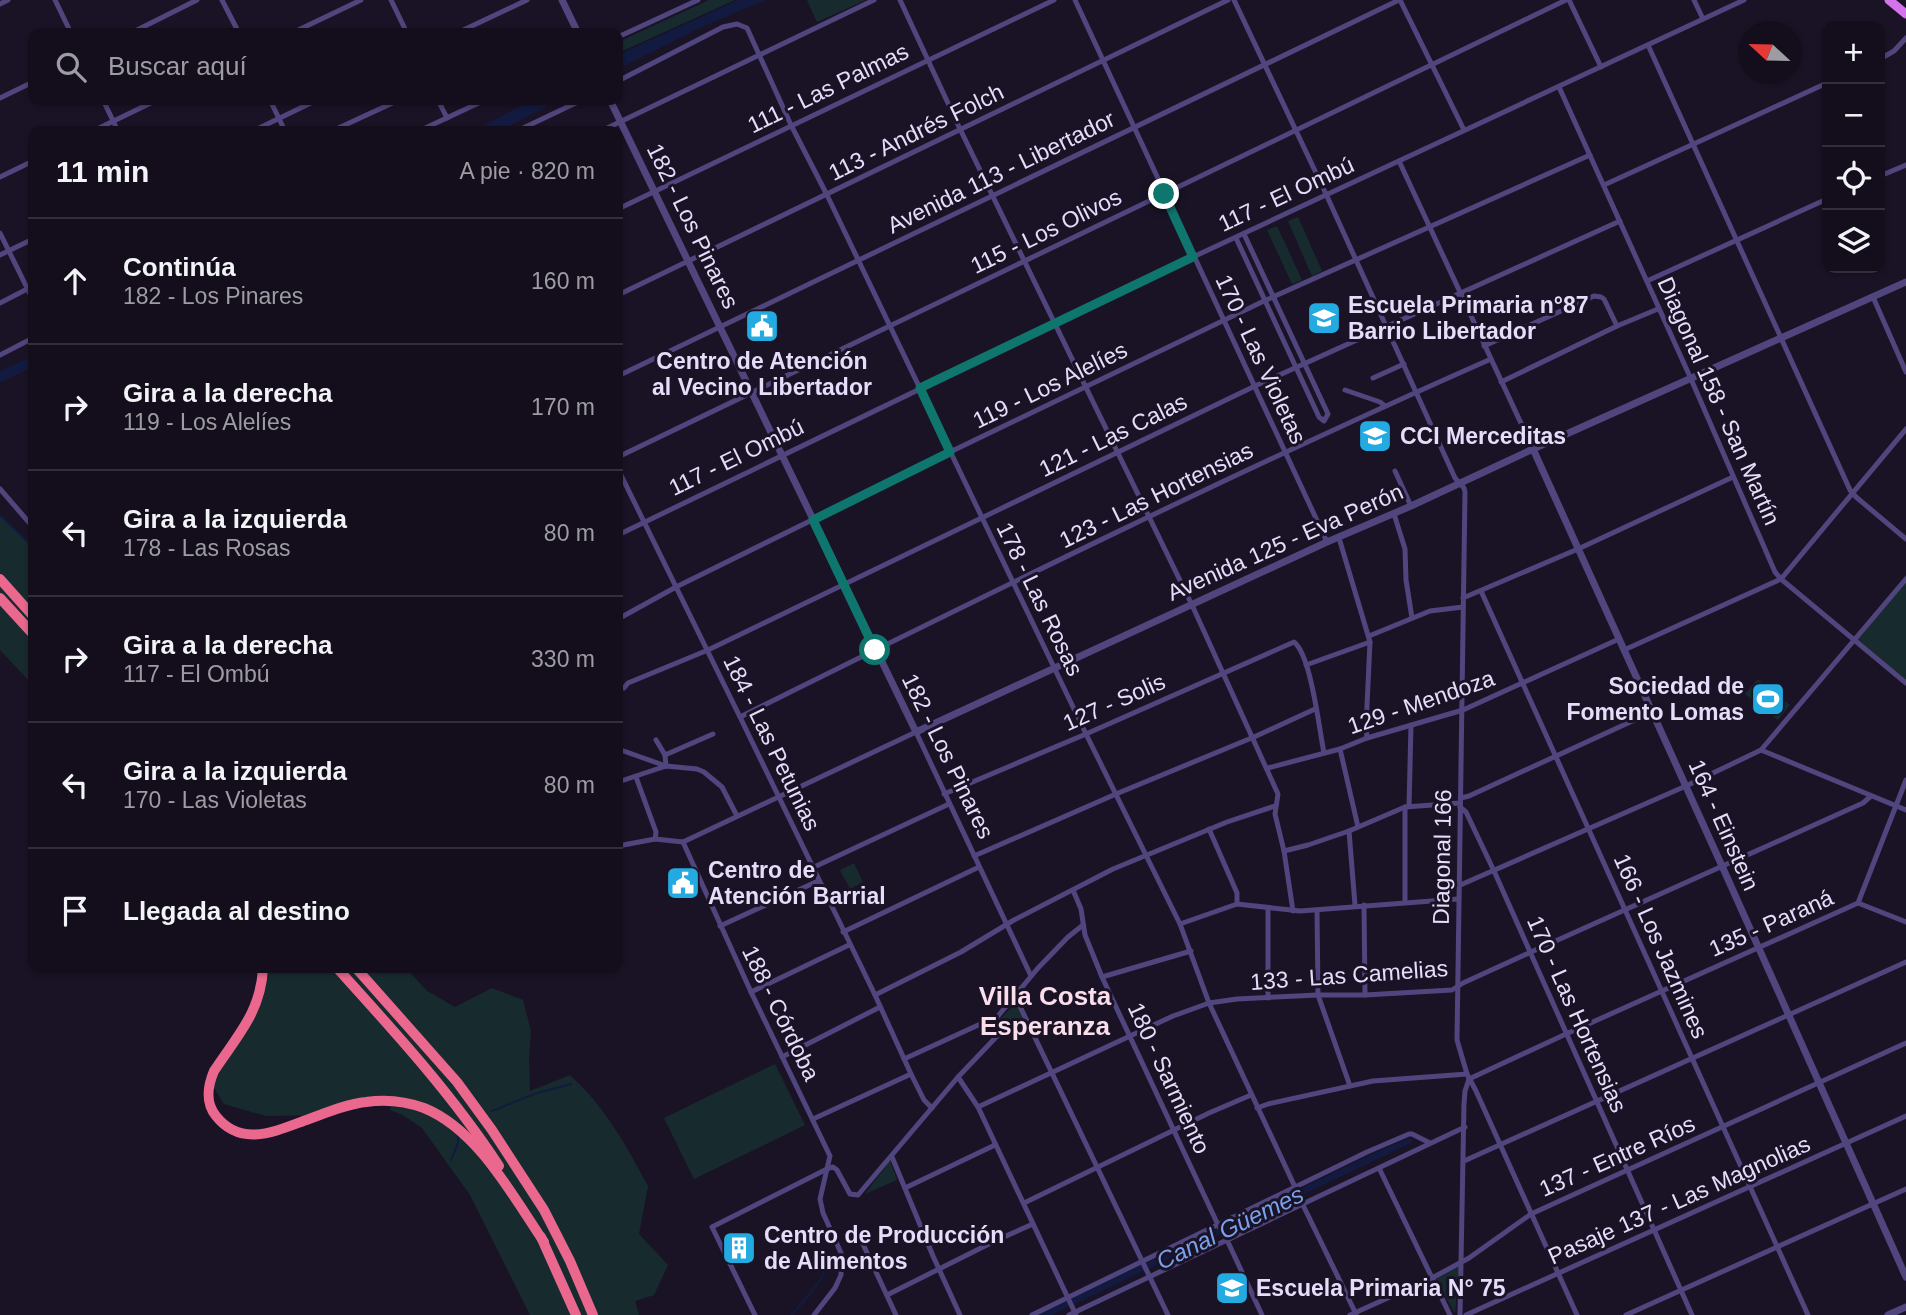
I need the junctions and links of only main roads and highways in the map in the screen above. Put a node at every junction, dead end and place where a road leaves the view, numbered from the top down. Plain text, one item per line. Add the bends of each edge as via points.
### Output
1 (1889, 0) edge
2 (1906, 14) edge
3 (0, 579) edge
4 (0, 598) edge
5 (28, 610) edge
6 (28, 629) edge
7 (263, 973) edge
8 (341, 973) edge
9 (360, 973) edge
10 (544, 1242) junction
11 (576, 1315) edge
12 (593, 1315) edge

1 - 2 main road
3 - 5 highway
4 - 6 highway
7 - 10 highway via 254,1011 214,1071 209,1102 218,1119 238,1132 256,1135 367,1101 400,1101 424,1108 467,1136
8 - 10 highway via 467,1118
9 - 12 highway via 492,1129 544,1209
10 - 11 highway

